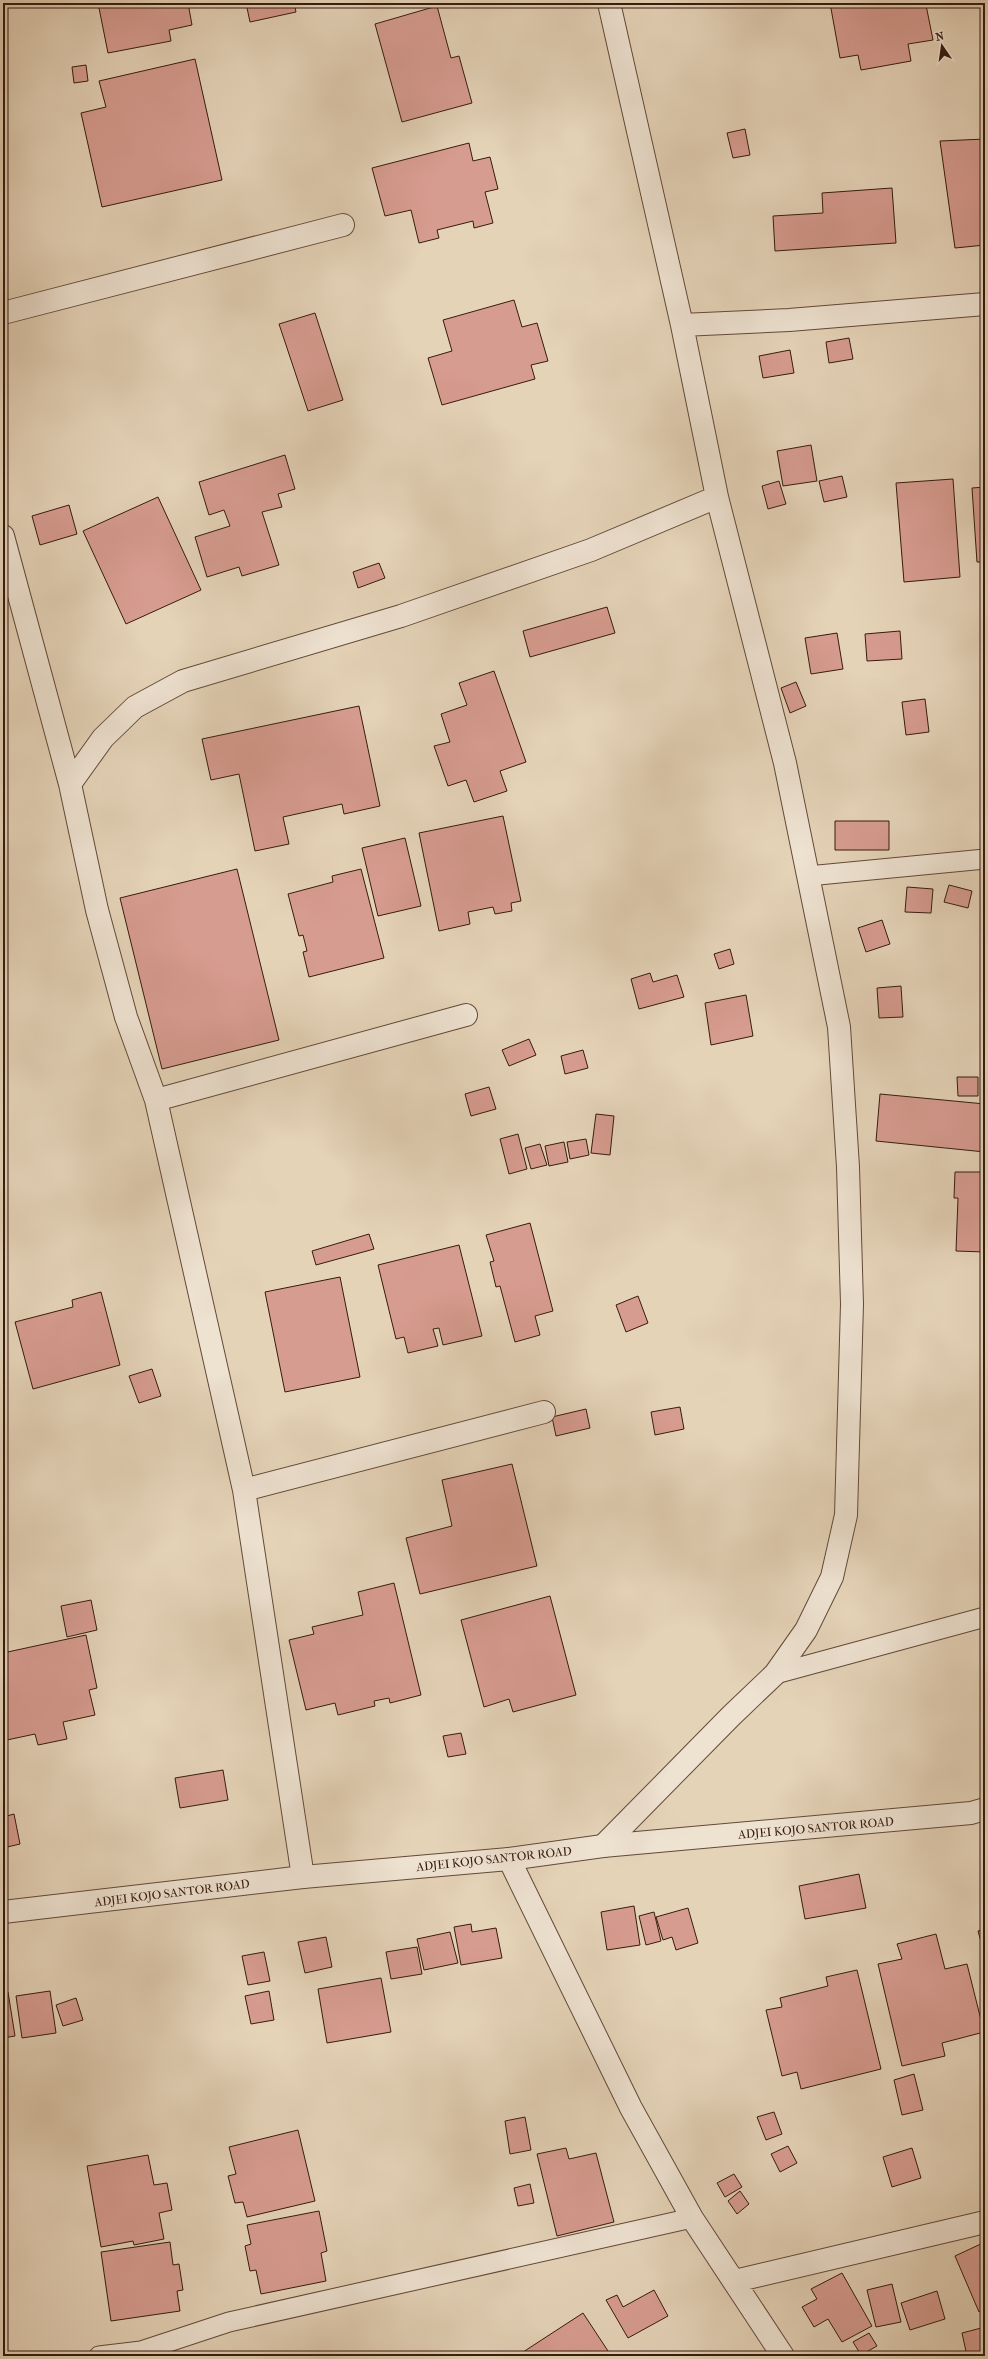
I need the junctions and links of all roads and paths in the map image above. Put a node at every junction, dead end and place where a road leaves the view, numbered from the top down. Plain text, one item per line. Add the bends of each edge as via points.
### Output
1 (609, 3) edge
2 (343, 225) dead end
3 (985, 304) edge
4 (3, 313) edge
5 (682, 325) junction
6 (717, 497) junction
7 (3, 536) edge
8 (70, 784) junction
9 (985, 859) edge
10 (808, 876) junction
11 (466, 1015) dead end
12 (156, 1100) junction
13 (544, 1412) dead end
14 (244, 1490) junction
15 (985, 1617) edge
16 (775, 1674) junction
17 (985, 1809) edge
18 (604, 1846) junction
19 (509, 1859) junction
20 (303, 1877) junction
21 (3, 1912) edge
22 (692, 2218) junction
23 (985, 2222) edge
24 (735, 2281) junction
25 (99, 2356) edge
26 (783, 2356) edge

1 - 5 street
2 - 4 street
3 - 5 street via 789,320
5 - 6 street
6 - 8 street via 591,550 409,614 183,681 135,707 103,738
6 - 10 street via 785,763
7 - 8 street
8 - 12 street via 97,910 126,1017
9 - 10 lane
10 - 16 street via 839,1027 848,1167 852,1304 846,1515 832,1577 806,1630
11 - 12 street
12 - 14 street
13 - 14 street
14 - 20 street
15 - 16 lane
16 - 18 street via 725,1721
17 - 18 street, ADJEI KOJO SANTOR ROAD via 971,1813 859,1825
18 - 19 street, ADJEI KOJO SANTOR ROAD
19 - 20 street, ADJEI KOJO SANTOR ROAD
19 - 22 street via 631,2108
20 - 21 street, ADJEI KOJO SANTOR ROAD
22 - 24 street
22 - 25 lane via 229,2322 141,2351
23 - 24 street
24 - 26 street

